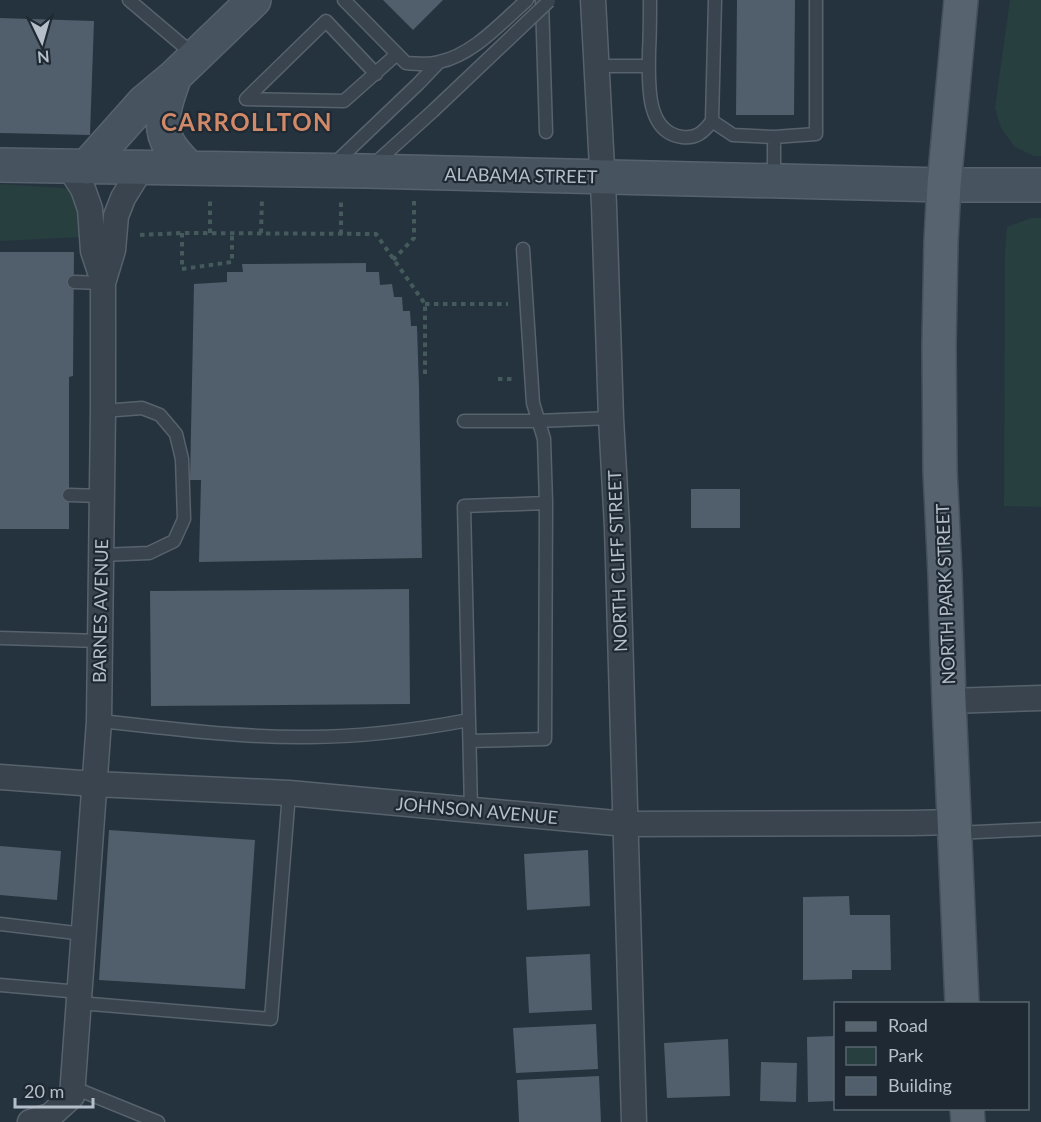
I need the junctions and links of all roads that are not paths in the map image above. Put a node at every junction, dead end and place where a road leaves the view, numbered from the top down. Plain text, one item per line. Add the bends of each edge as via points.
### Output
1 (129, 0) edge
2 (254, 0) edge
3 (344, 0) edge
4 (527, 0) edge
5 (593, 0) edge
6 (650, 0) edge
7 (715, 0) edge
8 (816, 0) edge
9 (961, 0) edge
10 (545, 1) edge
11 (398, 54) junction
12 (438, 63) junction
13 (185, 66) junction
14 (597, 66) junction
15 (649, 66) junction
16 (376, 74) junction
17 (712, 121) junction
18 (546, 132) dead end
19 (774, 137) junction
20 (0, 165) edge
21 (78, 167) junction
22 (142, 167) junction
23 (189, 168) junction
24 (366, 171) junction
25 (602, 177) junction
26 (774, 180) junction
27 (334, 184) junction
28 (944, 185) junction
29 (1041, 185) edge
30 (523, 249) dead end
31 (74, 282) dead end
32 (103, 282) junction
33 (103, 411) junction
34 (611, 418) junction
35 (464, 421) dead end
36 (537, 421) junction
37 (69, 495) dead end
38 (101, 496) junction
39 (546, 503) junction
40 (101, 555) junction
41 (0, 638) edge
42 (100, 641) junction
43 (1041, 698) edge
44 (949, 701) junction
45 (469, 720) junction
46 (99, 721) junction
47 (470, 741) junction
48 (0, 777) edge
49 (95, 784) junction
50 (289, 793) junction
51 (471, 809) junction
52 (626, 825) junction
53 (955, 827) junction
54 (1041, 829) edge
55 (0, 924) edge
56 (84, 938) junction
57 (0, 985) edge
58 (79, 998) junction
59 (962, 1002) edge
60 (72, 1087) junction
61 (30, 1122) edge
62 (158, 1122) edge
63 (634, 1122) edge

1 - 13 lane
2 - 13 main road
3 - 11 lane
4 - 12 lane via 475,45
5 - 14 street, NORTH CLIFF STREET
6 - 15 lane
7 - 17 lane
8 - 19 lane via 816,134
9 - 28 main road, NORTH PARK STREET
10 - 18 lane
10 - 24 lane, bridge
11 - 12 lane via 406,63
11 - 16 lane
12 - 27 lane
13 - 21 main road
13 - 23 main road via 165,105 163,127 169,145
14 - 15 lane
14 - 25 street, NORTH CLIFF STREET
15 - 17 lane via 652,108 662,128 686,138 700,135
16 - 16 lane via 344,101 246,99 326,21
17 - 19 lane via 734,135
19 - 26 lane
20 - 21 main road, ALABAMA STREET
21 - 22 main road, ALABAMA STREET
21 - 32 street via 90,209 93,251
22 - 23 main road, ALABAMA STREET
22 - 32 street via 116,216
23 - 27 main road, ALABAMA STREET
24 - 25 main road, ALABAMA STREET
24 - 27 main road, ALABAMA STREET
25 - 26 main road, ALABAMA STREET
25 - 34 street, NORTH CLIFF STREET
26 - 28 main road, ALABAMA STREET
28 - 29 main road, ALABAMA STREET
28 - 44 main road, NORTH PARK STREET via 939,430
30 - 36 lane via 532,403
31 - 32 lane
32 - 33 street, BARNES AVENUE
33 - 38 street, BARNES AVENUE
33 - 40 lane via 142,408 160,416 176,434 182,459 184,519 174,541 149,553
34 - 36 lane
34 - 52 street, NORTH CLIFF STREET
35 - 36 lane
36 - 39 lane via 544,439
37 - 38 lane
38 - 40 street, BARNES AVENUE
39 - 45 lane via 464,506
39 - 47 lane via 545,739
40 - 42 street, BARNES AVENUE
41 - 42 lane
42 - 46 street, BARNES AVENUE
43 - 44 street
44 - 53 main road, NORTH PARK STREET
45 - 46 lane via 420,729 308,737
45 - 47 lane
46 - 49 street, BARNES AVENUE
47 - 51 lane
48 - 49 street, JOHNSON AVENUE
49 - 50 street, JOHNSON AVENUE
49 - 56 street, BARNES AVENUE
50 - 51 street, JOHNSON AVENUE
50 - 58 lane via 271,1019
51 - 52 street, JOHNSON AVENUE
52 - 53 street, JOHNSON AVENUE via 912,823
52 - 63 street, NORTH CLIFF STREET
53 - 54 lane
53 - 59 main road, NORTH PARK STREET
55 - 56 lane
56 - 58 street, BARNES AVENUE
57 - 58 lane
58 - 60 street, BARNES AVENUE
60 - 61 street via 72,1096 50,1116
60 - 62 lane

